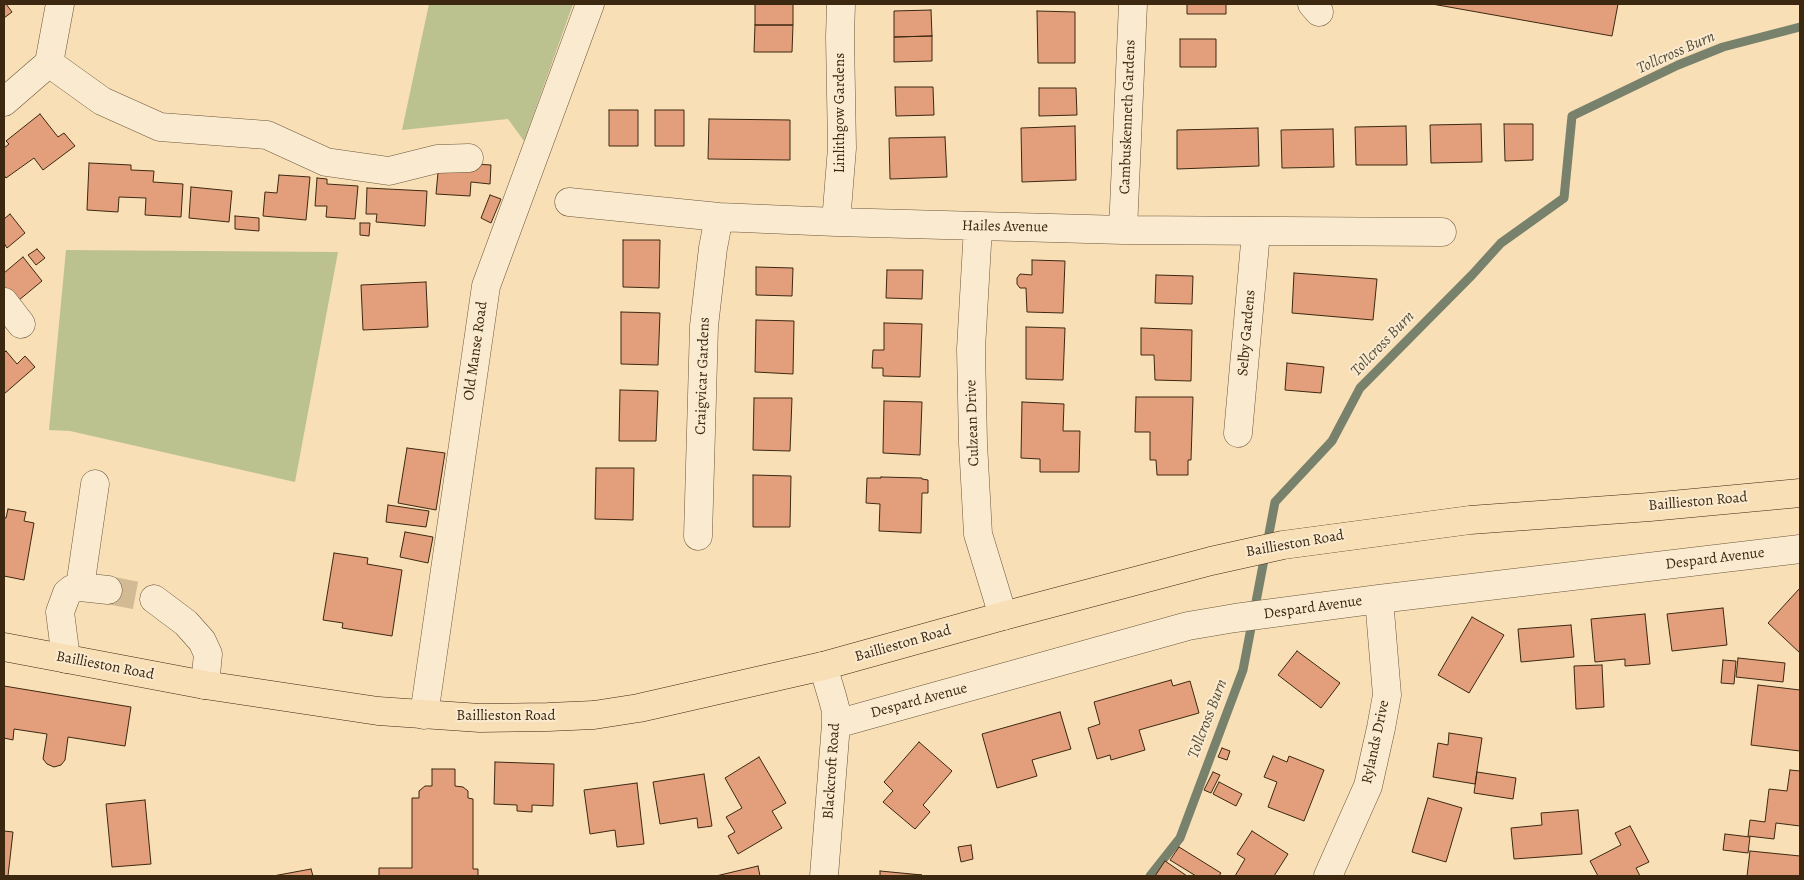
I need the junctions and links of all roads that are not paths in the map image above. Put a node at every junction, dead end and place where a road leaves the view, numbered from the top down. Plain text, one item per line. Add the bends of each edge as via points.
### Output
1 (60, 4) edge
2 (590, 4) edge
3 (841, 4) edge
4 (1133, 4) edge
5 (49, 63) junction
6 (4, 102) edge
7 (469, 158) dead end
8 (569, 202) dead end
9 (719, 217) junction
10 (836, 222) junction
11 (978, 227) junction
12 (1124, 230) junction
13 (1256, 232) junction
14 (1442, 232) dead end
15 (4, 302) edge
16 (21, 324) dead end
17 (1238, 433) dead end
18 (95, 484) dead end
19 (1800, 493) edge
20 (698, 536) dead end
21 (1800, 549) edge
22 (80, 587) junction
23 (108, 590) tunnel mouth
24 (154, 599) tunnel mouth
25 (1378, 599) junction
26 (1003, 616) junction
27 (4, 647) edge
28 (66, 659) junction
29 (823, 666) junction
30 (206, 685) junction
31 (424, 715) junction
32 (836, 724) junction
33 (824, 876) edge
34 (1328, 876) edge

1 - 5 street
2 - 31 street, Old Manse Road via 486,286
3 - 10 street, Linlithgow Gardens via 842,148
4 - 12 street, Cambuskenneth Gardens
5 - 6 street
5 - 7 street via 102,101 160,127 267,136 326,162 389,171 437,159
8 - 9 street, Hailes Avenue
9 - 10 street, Hailes Avenue
9 - 20 street, Craigvicar Gardens via 704,326
10 - 11 street, Hailes Avenue
11 - 12 street, Hailes Avenue
11 - 26 street, Culzean Drive via 971,349 978,534
12 - 13 street, Hailes Avenue
13 - 14 street, Hailes Avenue
13 - 17 street, Selby Gardens
15 - 16 street
18 - 22 street
19 - 26 main road, Baillieston Road via 1470,520 1283,545 1245,552
21 - 25 street, Despard Avenue
22 - 23 street
22 - 28 street via 67,593 60,612
24 - 30 street via 186,622 202,641 208,654
25 - 32 street, Despard Avenue via 1188,626
25 - 34 street, Rylands Drive via 1386,695 1381,728 1368,786
26 - 29 main road, Baillieston Road
27 - 28 main road, Baillieston Road
28 - 30 main road, Baillieston Road
29 - 31 main road, Baillieston Road via 594,715 480,718
29 - 32 street, Blackcroft Road via 836,712
30 - 31 main road, Baillieston Road
32 - 33 street, Blackcroft Road

